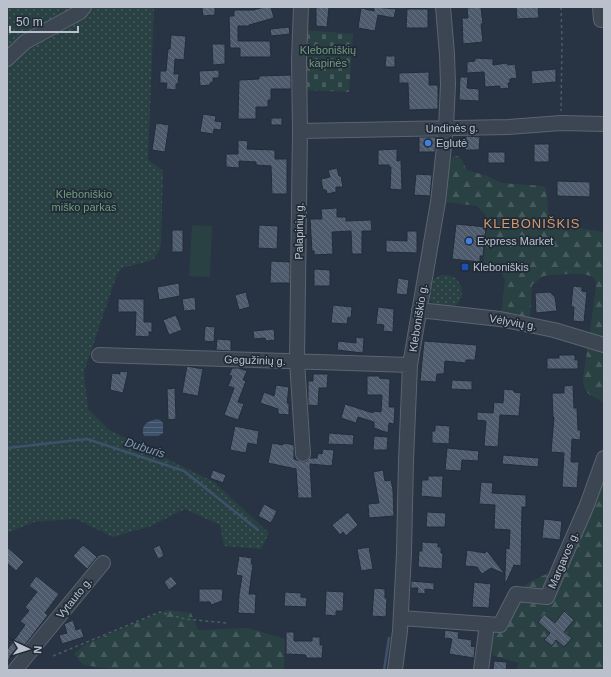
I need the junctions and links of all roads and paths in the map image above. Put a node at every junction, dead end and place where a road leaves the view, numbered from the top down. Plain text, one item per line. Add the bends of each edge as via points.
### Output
1 (84, 7) edge
2 (301, 7) edge
3 (443, 7) edge
4 (561, 7) edge
5 (7, 59) edge
6 (561, 123) junction
7 (604, 124) edge
8 (446, 128) junction
9 (300, 131) junction
10 (419, 310) junction
11 (604, 345) edge
12 (99, 355) dead end
13 (297, 361) junction
14 (410, 365) junction
15 (303, 454) dead end
16 (604, 458) edge
17 (103, 563) dead end
18 (227, 623) dead end
19 (401, 624) junction
20 (487, 624) junction
21 (53, 656) dead end
22 (15, 670) edge
23 (394, 670) edge
24 (481, 670) edge

1 - 5 street via 80,12 25,42
2 - 9 street, Palapinių g.
3 - 8 street, Kleboniškio g. via 448,84
4 - 6 path
6 - 7 street, Undinės g.
6 - 8 street, Undinės g.
8 - 9 street, Undinės g.
8 - 10 street, Kleboniškio g. via 438,202
9 - 13 street, Palapinių g.
10 - 11 street, Vėlyvių g. via 500,319 554,330
10 - 14 street, Kleboniškio g.
12 - 13 street, Gegužinių g.
13 - 14 street, Gegužinių g.
13 - 15 street, Palapinių g.
14 - 19 street, Kleboniškio g.
16 - 20 street, Margavos g. via 548,597 516,594 500,625
17 - 22 street, Vytauto g.
18 - 21 path via 185,619 160,612
19 - 20 street, Margavos g.
19 - 23 street, Kleboniškio g.
20 - 24 street

